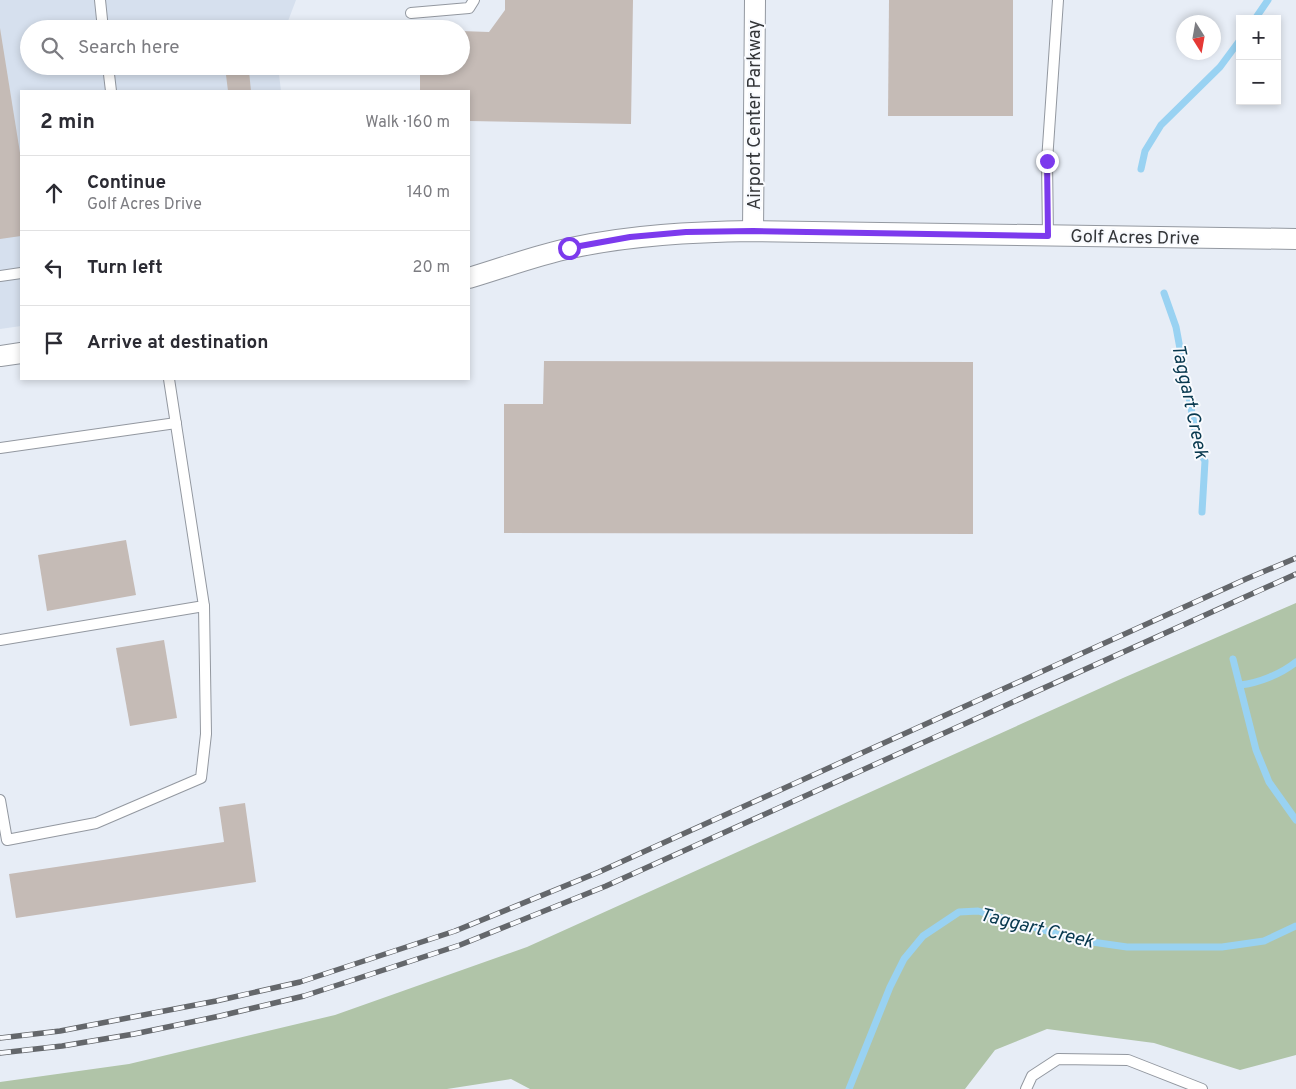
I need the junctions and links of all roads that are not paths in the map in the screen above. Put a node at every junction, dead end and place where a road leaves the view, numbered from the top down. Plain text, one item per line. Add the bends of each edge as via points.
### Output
1 (100, 0) edge
2 (474, 0) edge
3 (755, 0) edge
4 (1058, 0) edge
5 (411, 13) dead end
6 (102, 20) edge
7 (109, 75) edge
8 (111, 90) edge
9 (753, 231) junction
10 (1048, 236) junction
11 (1296, 239) edge
12 (20, 273) edge
13 (0, 276) edge
14 (470, 278) edge
15 (20, 353) edge
16 (0, 356) edge
17 (169, 380) edge
18 (176, 423) junction
19 (0, 448) edge
20 (204, 606) junction
21 (0, 640) edge
22 (0, 800) edge
23 (1026, 1089) edge
24 (1202, 1089) edge

1 - 6 lane
2 - 5 lane via 469,8
3 - 9 street, Airport Center Parkway
4 - 10 lane via 1047,161
7 - 8 lane
9 - 10 street, Golf Acres Drive
9 - 14 street, Golf Acres Drive via 630,237 569,248
10 - 11 street, Golf Acres Drive
12 - 13 lane
15 - 16 street
17 - 18 lane
18 - 19 lane
18 - 20 lane
20 - 21 lane
20 - 22 lane via 206,734 201,778 96,823 7,840
23 - 24 lane via 1032,1076 1058,1059 1128,1060

